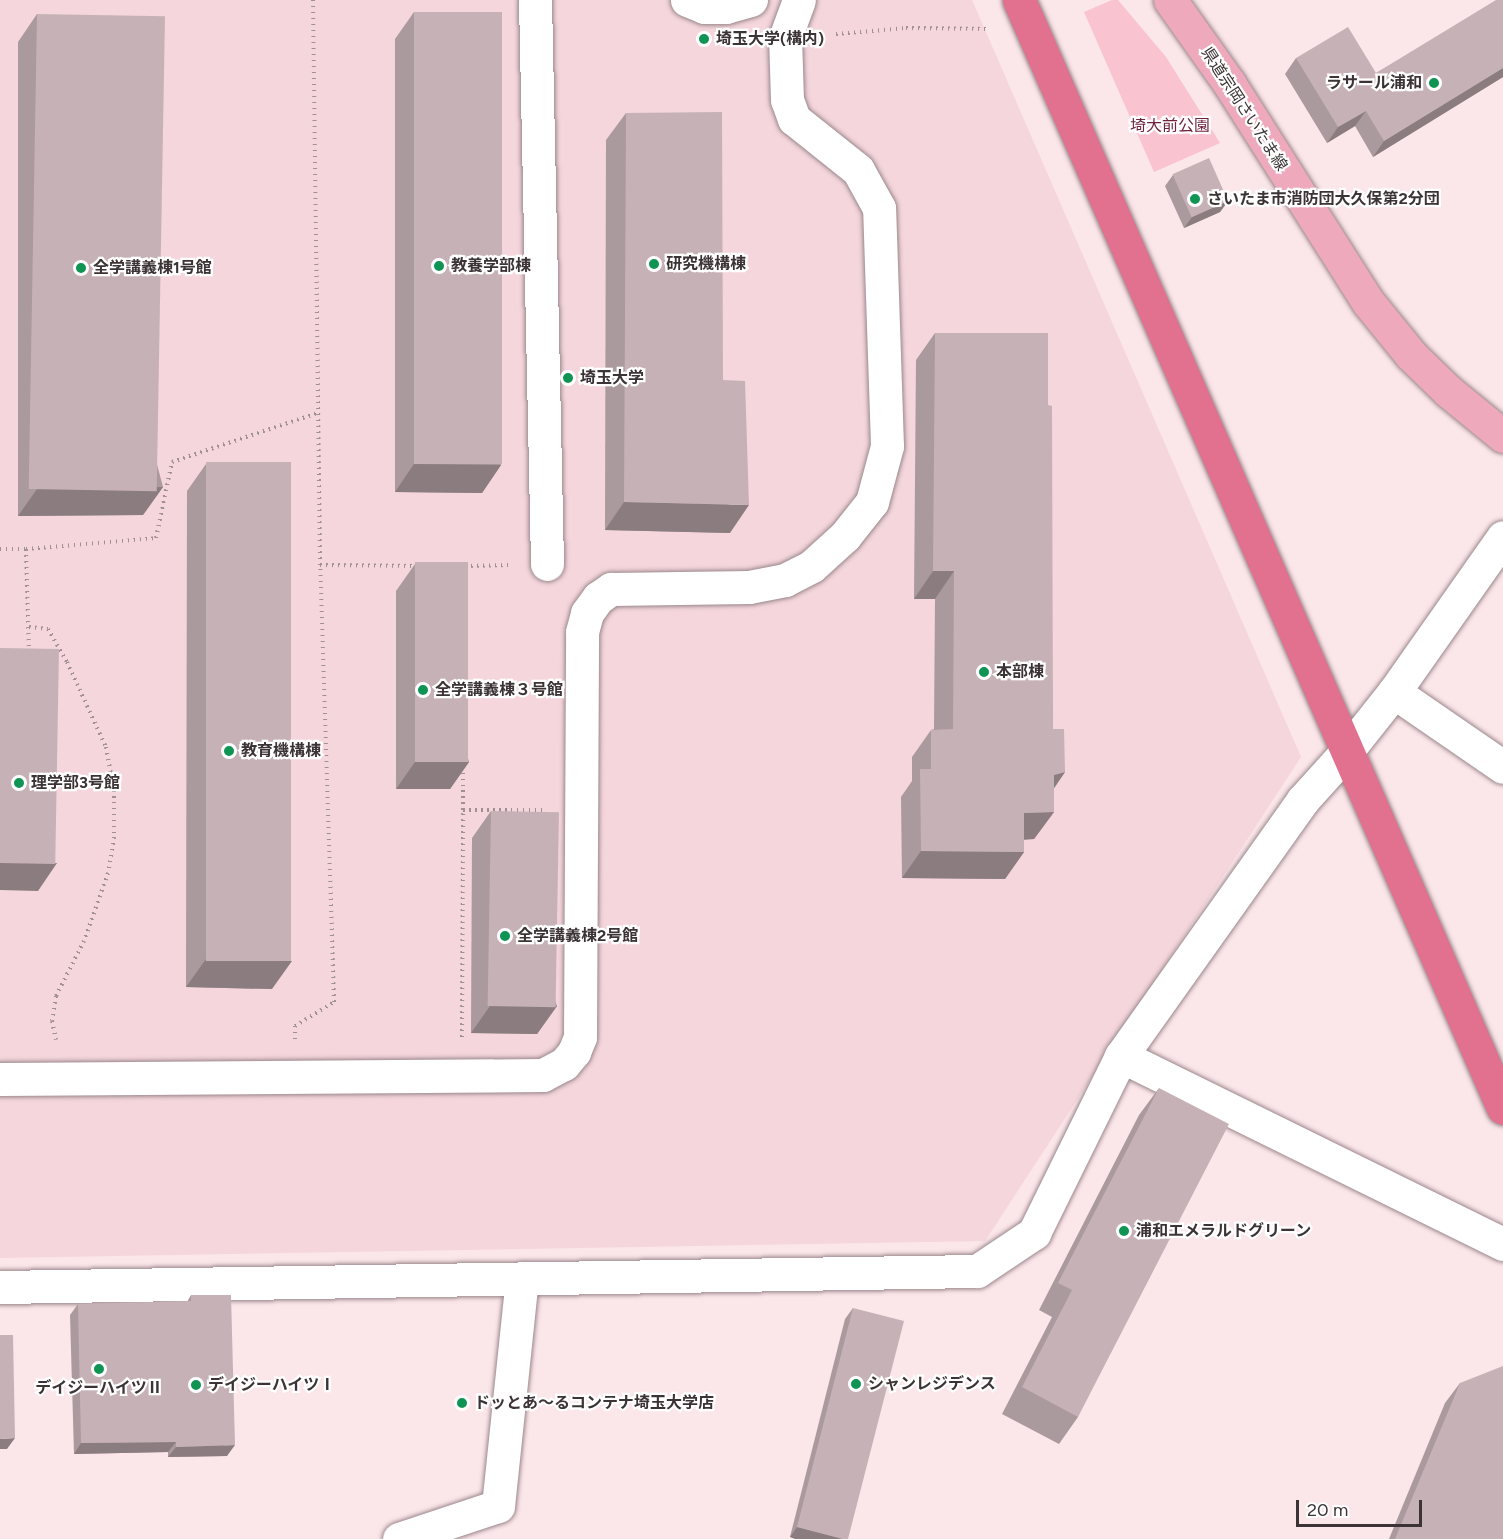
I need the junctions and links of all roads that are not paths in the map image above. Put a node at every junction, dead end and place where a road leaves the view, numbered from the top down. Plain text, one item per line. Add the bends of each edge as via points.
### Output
1 (535, 0) edge
2 (687, 0) edge
3 (751, 0) edge
4 (765, 0) edge
5 (799, 0) edge
6 (1019, 0) edge
7 (1170, 0) edge
8 (785, 38) junction
9 (1503, 436) edge
10 (1503, 537) edge
11 (547, 564) dead end
12 (1394, 692) junction
13 (1347, 751) junction
14 (1503, 767) edge
15 (1121, 1056) junction
16 (0, 1079) edge
17 (1503, 1108) edge
18 (1503, 1244) edge
19 (522, 1278) junction
20 (0, 1287) edge
21 (399, 1539) edge

1 - 11 street
2 - 3 street via 704,7 726,8
4 - 8 street
5 - 8 street
6 - 13 highway
7 - 9 main road, 県道宗岡さいたま線 via 1229,83 1368,302 1411,355
8 - 16 street via 788,100 794,119 858,170 879,208 887,446 872,502 845,536 812,566 784,580 749,587 611,590 598,598 587,614 582,632 580,1037 574,1052 564,1064 543,1075
10 - 12 street
12 - 13 street
12 - 14 street
13 - 15 street via 1302,801
13 - 17 highway
15 - 18 street
15 - 19 street via 1034,1233 977,1271
19 - 20 street
19 - 21 street via 498,1506

